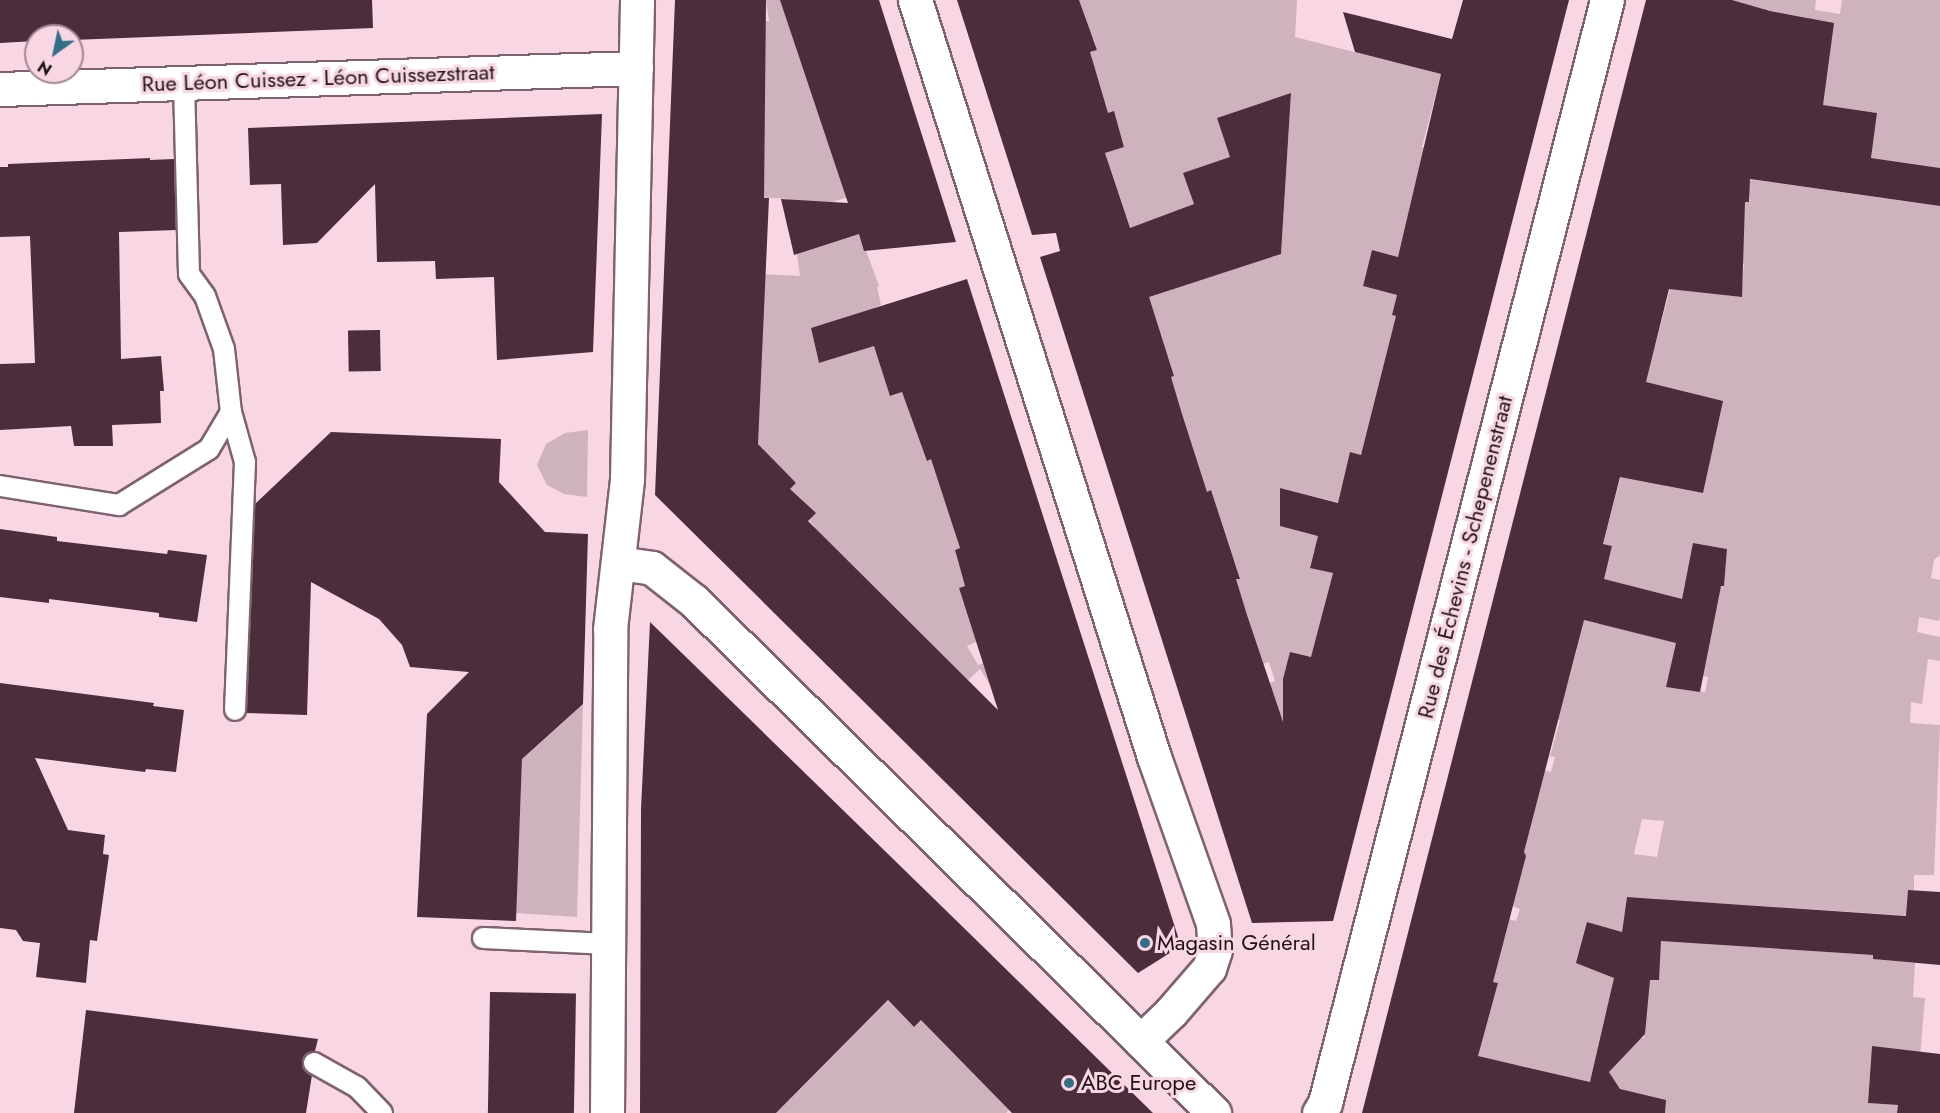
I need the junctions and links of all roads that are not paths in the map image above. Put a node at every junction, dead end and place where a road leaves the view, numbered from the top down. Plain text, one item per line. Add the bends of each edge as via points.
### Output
1 (637, 0) edge
2 (915, 0) edge
3 (1607, 0) edge
4 (636, 68) junction
5 (184, 83) junction
6 (0, 89) edge
7 (231, 412) junction
8 (0, 486) edge
9 (618, 563) junction
10 (235, 710) dead end
11 (483, 938) dead end
12 (609, 944) junction
13 (1141, 1041) junction
14 (314, 1063) dead end
15 (382, 1113) edge
16 (607, 1113) edge
17 (1214, 1113) edge
18 (1319, 1113) edge

1 - 4 street
2 - 13 street via 1154,757 1213,924 1215,951 1209,968
3 - 18 street, Rue des Échevins - Schepenenstraat via 1325,1103
4 - 5 street, Rue Léon Cuissez - Léon Cuissezstraat
4 - 9 street via 627,479
5 - 6 street, Rue Léon Cuissez - Léon Cuissezstraat
5 - 7 lane via 189,274 205,296 224,349
7 - 8 lane via 209,449 119,505
7 - 10 lane via 245,462
9 - 12 street via 610,629
9 - 13 street via 652,568 693,601
11 - 12 lane
12 - 16 street
13 - 17 street
14 - 15 lane via 357,1087

